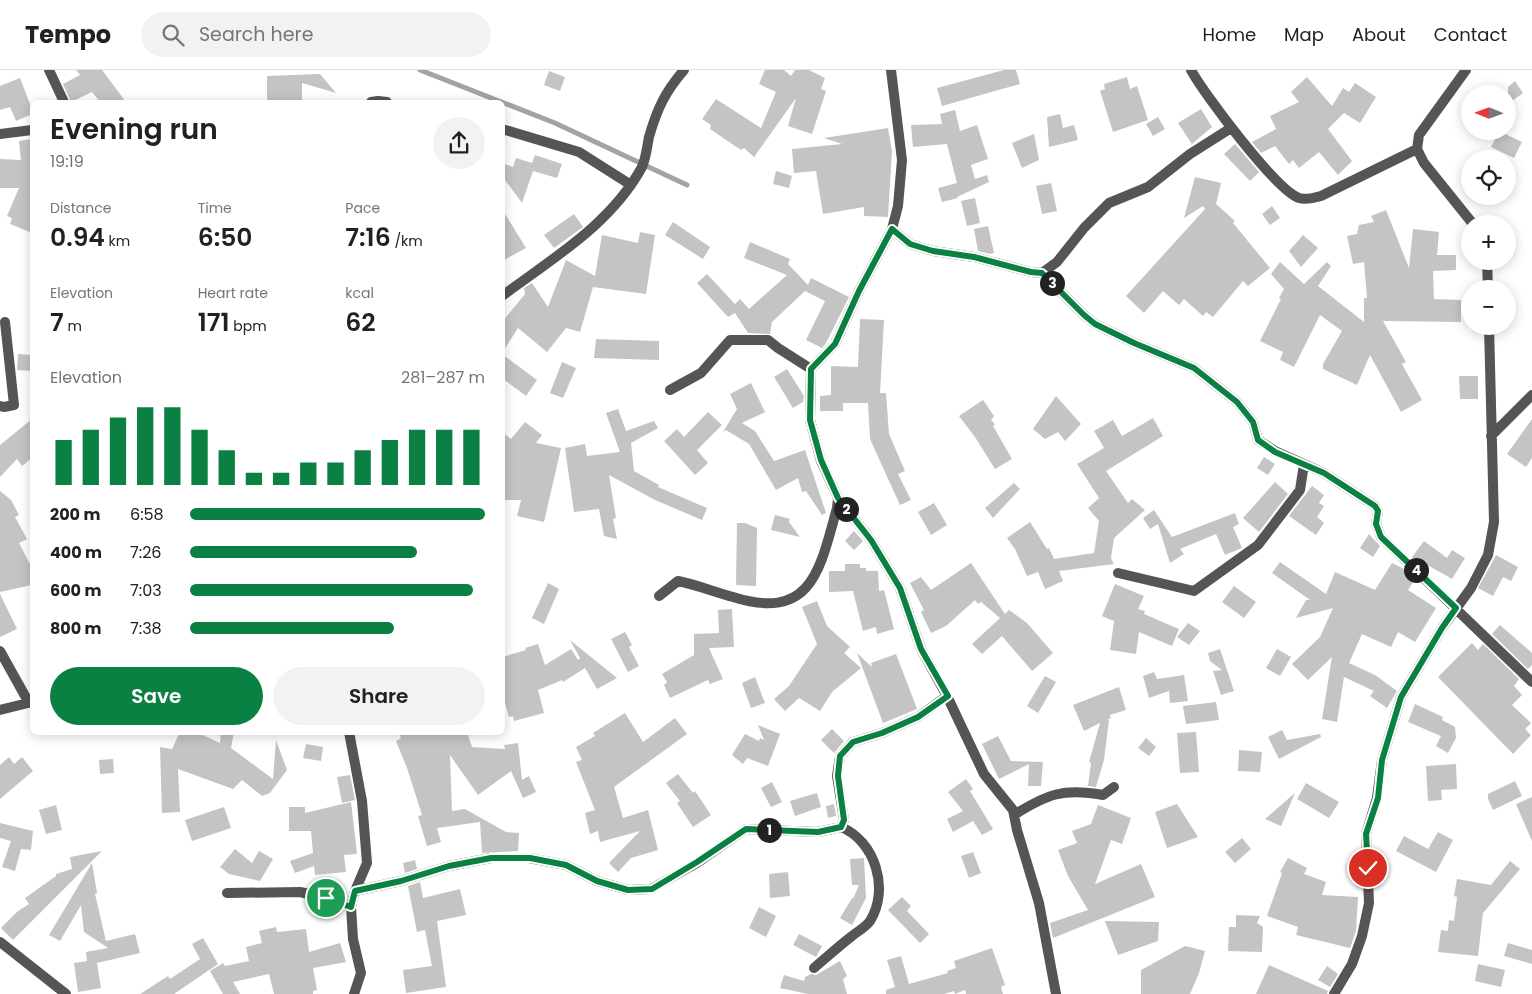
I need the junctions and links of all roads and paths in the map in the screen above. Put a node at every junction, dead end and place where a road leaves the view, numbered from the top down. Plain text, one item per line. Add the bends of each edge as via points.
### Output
1 (49, 70) edge
2 (684, 70) edge
3 (891, 70) edge
4 (1191, 70) edge
5 (1466, 70) edge
6 (63, 100) edge
7 (1231, 128) junction
8 (30, 130) edge
9 (505, 130) edge
10 (0, 134) edge
11 (1417, 149) junction
12 (631, 185) junction
13 (1466, 215) edge
14 (892, 229) junction
15 (1042, 273) junction
16 (505, 294) edge
17 (5, 322) dead end
18 (1489, 335) edge
19 (811, 369) junction
20 (670, 390) dead end
21 (1532, 395) edge
22 (0, 406) edge
23 (1491, 436) junction
24 (1304, 464) junction
25 (838, 498) junction
26 (1118, 573) dead end
27 (659, 596) dead end
28 (1456, 608) junction
29 (0, 651) edge
30 (1532, 682) edge
31 (948, 696) junction
32 (30, 700) edge
33 (30, 702) edge
34 (0, 710) edge
35 (350, 735) edge
36 (1114, 787) dead end
37 (1014, 815) junction
38 (841, 827) junction
39 (355, 891) junction
40 (227, 893) dead end
41 (351, 907) junction
42 (0, 942) edge
43 (814, 968) dead end
44 (66, 994) edge
45 (354, 994) edge
46 (1056, 994) edge
47 (1334, 994) edge

1 - 6 street
2 - 12 street via 667,90 654,121 643,164
3 - 14 street via 902,160 898,206
4 - 7 street
5 - 11 street via 1419,135
7 - 11 street via 1279,183 1298,198 1321,196
7 - 15 street via 1190,154 1148,187 1108,204 1057,262
8 - 10 street
9 - 12 street via 579,152
11 - 13 street via 1424,163
12 - 16 street via 611,210 581,238
14 - 15 street via 910,244 933,251
14 - 19 street via 835,344
15 - 24 street via 1095,324 1194,368 1237,402 1253,422 1258,440 1275,452
17 - 22 street via 14,405
18 - 23 street
19 - 20 street via 768,340 730,340 701,373
19 - 25 street via 810,420 821,460
21 - 23 street
23 - 28 street via 1494,522 1488,555 1471,588
24 - 26 street via 1300,490 1258,545 1194,591
24 - 28 street via 1375,506 1381,537
25 - 27 street via 817,572 798,596 783,602 765,603 678,581
25 - 31 street via 871,540 900,588 921,649
28 - 30 street
28 - 47 street via 1401,697 1382,760 1378,798 1366,834 1369,903 1362,936 1352,964
29 - 32 street
31 - 37 street via 984,774
31 - 38 street via 918,717 853,742 840,756 838,776 844,820
33 - 34 street
35 - 39 street via 362,801 367,863
36 - 37 street via 1103,794 1062,791
37 - 46 street via 1039,903
38 - 39 street via 818,832 746,829 652,889 628,890 597,881 566,865 530,858 491,858
38 - 43 street via 865,844 876,866 876,908 869,923
39 - 41 street
40 - 41 street via 300,892
41 - 45 street via 353,939 361,973
42 - 44 street

